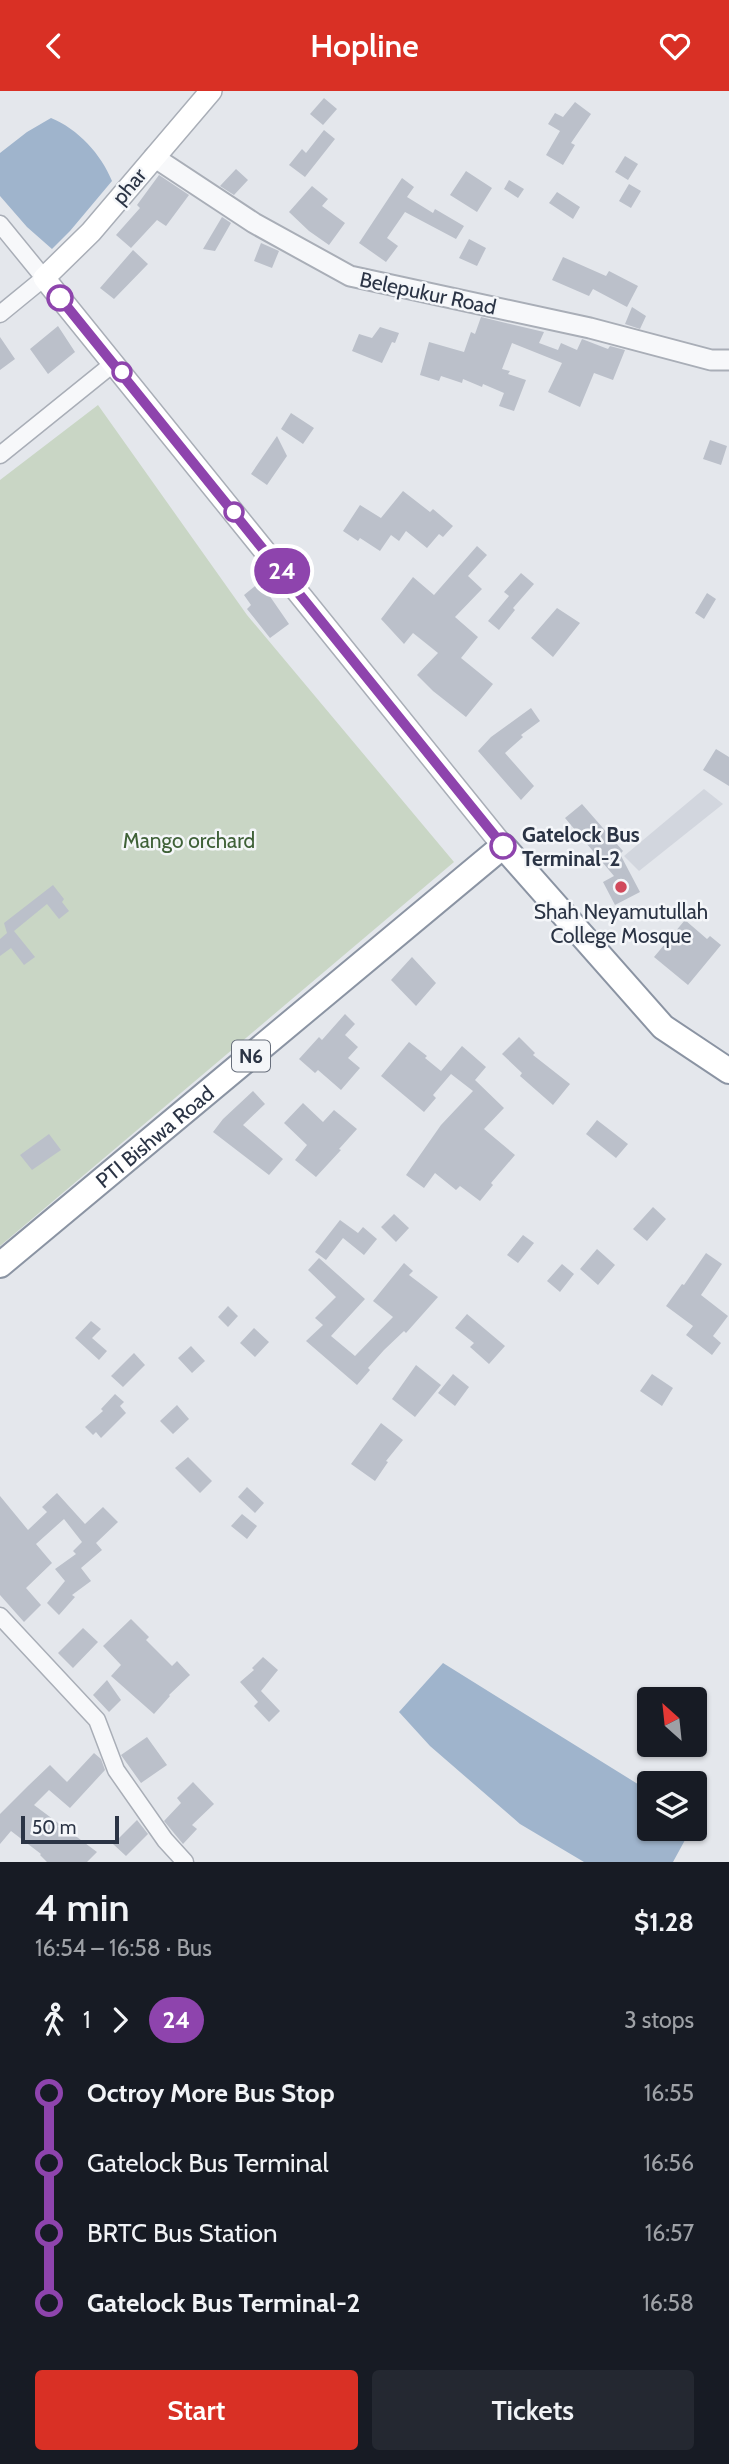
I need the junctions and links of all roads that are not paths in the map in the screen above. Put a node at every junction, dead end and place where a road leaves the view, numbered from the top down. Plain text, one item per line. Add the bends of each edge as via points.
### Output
1 (211, 91) edge
2 (154, 157) junction
3 (0, 223) edge
4 (44, 278) junction
5 (0, 314) edge
6 (729, 360) edge
7 (114, 363) junction
8 (0, 455) edge
9 (503, 846) junction
10 (729, 1070) edge
11 (0, 1265) edge
12 (0, 1616) edge
13 (185, 1862) edge

1 - 2 main road, phar
2 - 4 main road, phar via 91,232
2 - 6 street, Belepukur Road via 254,223 350,276 590,328 711,360
3 - 4 street
4 - 5 street
4 - 7 main road
7 - 8 street
7 - 9 main road
9 - 10 highway via 663,1027
9 - 11 highway, PTI Bishwa Road / N6
12 - 13 street via 97,1720 116,1770

